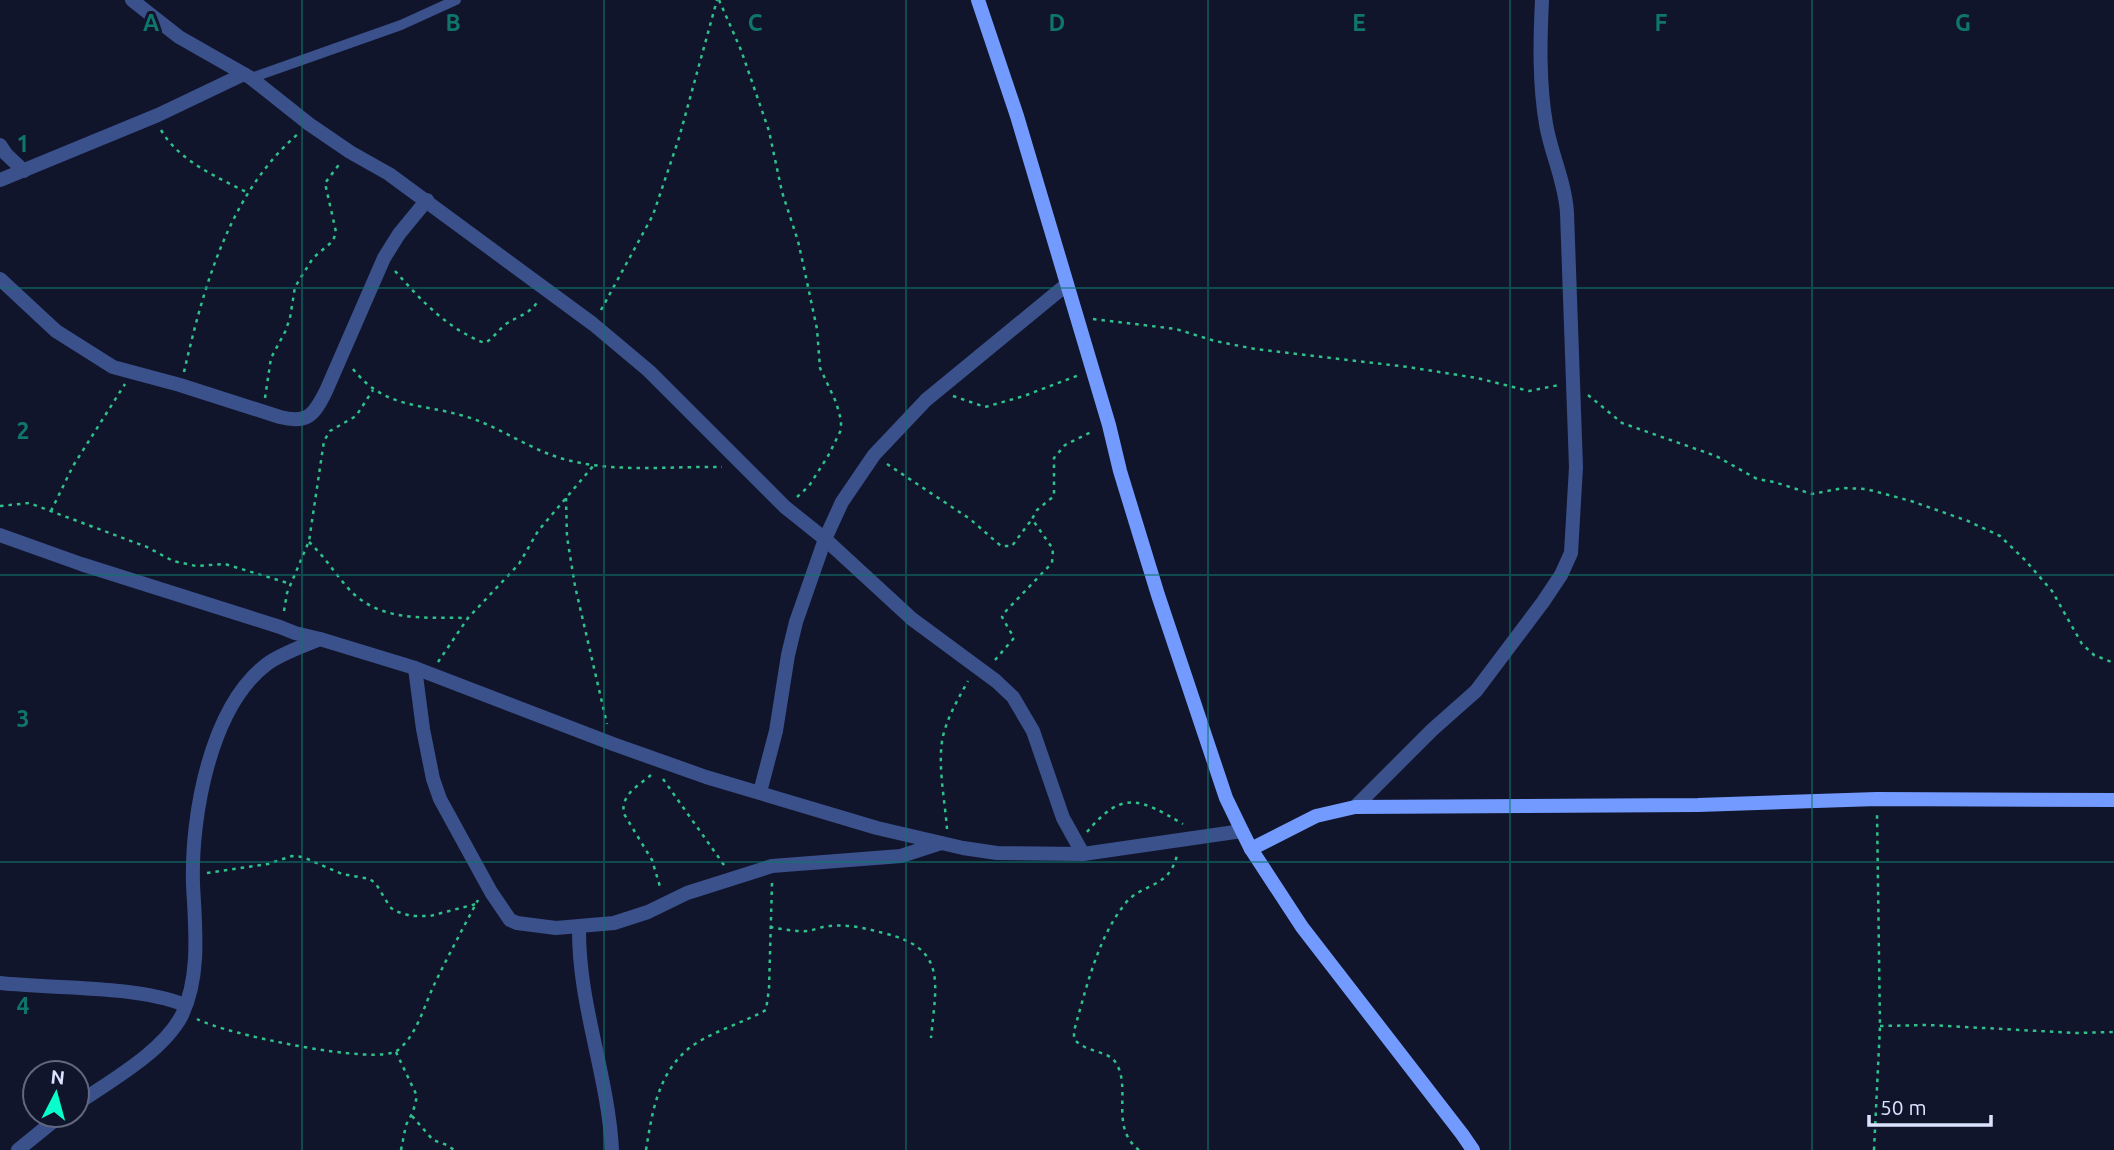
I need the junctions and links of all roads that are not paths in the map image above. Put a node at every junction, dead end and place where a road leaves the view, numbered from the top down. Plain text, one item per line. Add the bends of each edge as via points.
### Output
1 (132, 0) edge
2 (456, 0) edge
3 (978, 0) edge
4 (1542, 0) edge
5 (248, 76) junction
6 (0, 145) edge
7 (24, 171) junction
8 (0, 180) edge
9 (427, 201) junction
10 (0, 279) edge
11 (1066, 285) junction
12 (0, 535) edge
13 (825, 539) junction
14 (320, 639) junction
15 (415, 668) junction
16 (760, 792) junction
17 (2114, 800) edge
18 (1355, 807) junction
19 (1242, 831) junction
20 (945, 844) junction
21 (1080, 849) junction
22 (1251, 849) junction
23 (579, 927) junction
24 (0, 983) edge
25 (185, 1007) junction
26 (91, 1094) edge
27 (44, 1129) edge
28 (18, 1150) edge
29 (612, 1150) edge
30 (1473, 1150) edge

1 - 5 street via 179,37
2 - 5 lane via 401,25
3 - 11 street
4 - 18 street via 1546,125 1564,184 1567,213 1576,467 1572,553 1561,575 1476,691
5 - 7 street
5 - 9 street via 309,124
6 - 7 street
7 - 8 street
9 - 10 street via 384,258 318,406 306,419 296,421 96,358 56,331
9 - 13 street via 593,324 676,397 785,507
11 - 13 street via 936,392 874,455 842,502
11 - 19 street via 1158,596 1226,798
12 - 14 street
13 - 16 street via 796,622
13 - 21 street via 912,619 1013,697 1033,731 1056,799
14 - 15 street
14 - 25 street via 268,663 246,685 215,744 200,792 194,834 196,939
15 - 16 street via 663,767
15 - 23 street via 433,779 448,817 502,910 517,923
16 - 20 street
17 - 18 street
18 - 22 street via 1316,816
19 - 21 street
19 - 22 street
20 - 21 street via 998,853
20 - 23 street via 901,856 772,866 614,923
22 - 30 street via 1303,928
23 - 29 street via 580,978 609,1109
24 - 25 street via 112,991 161,998
25 - 26 street via 163,1040
27 - 28 street

